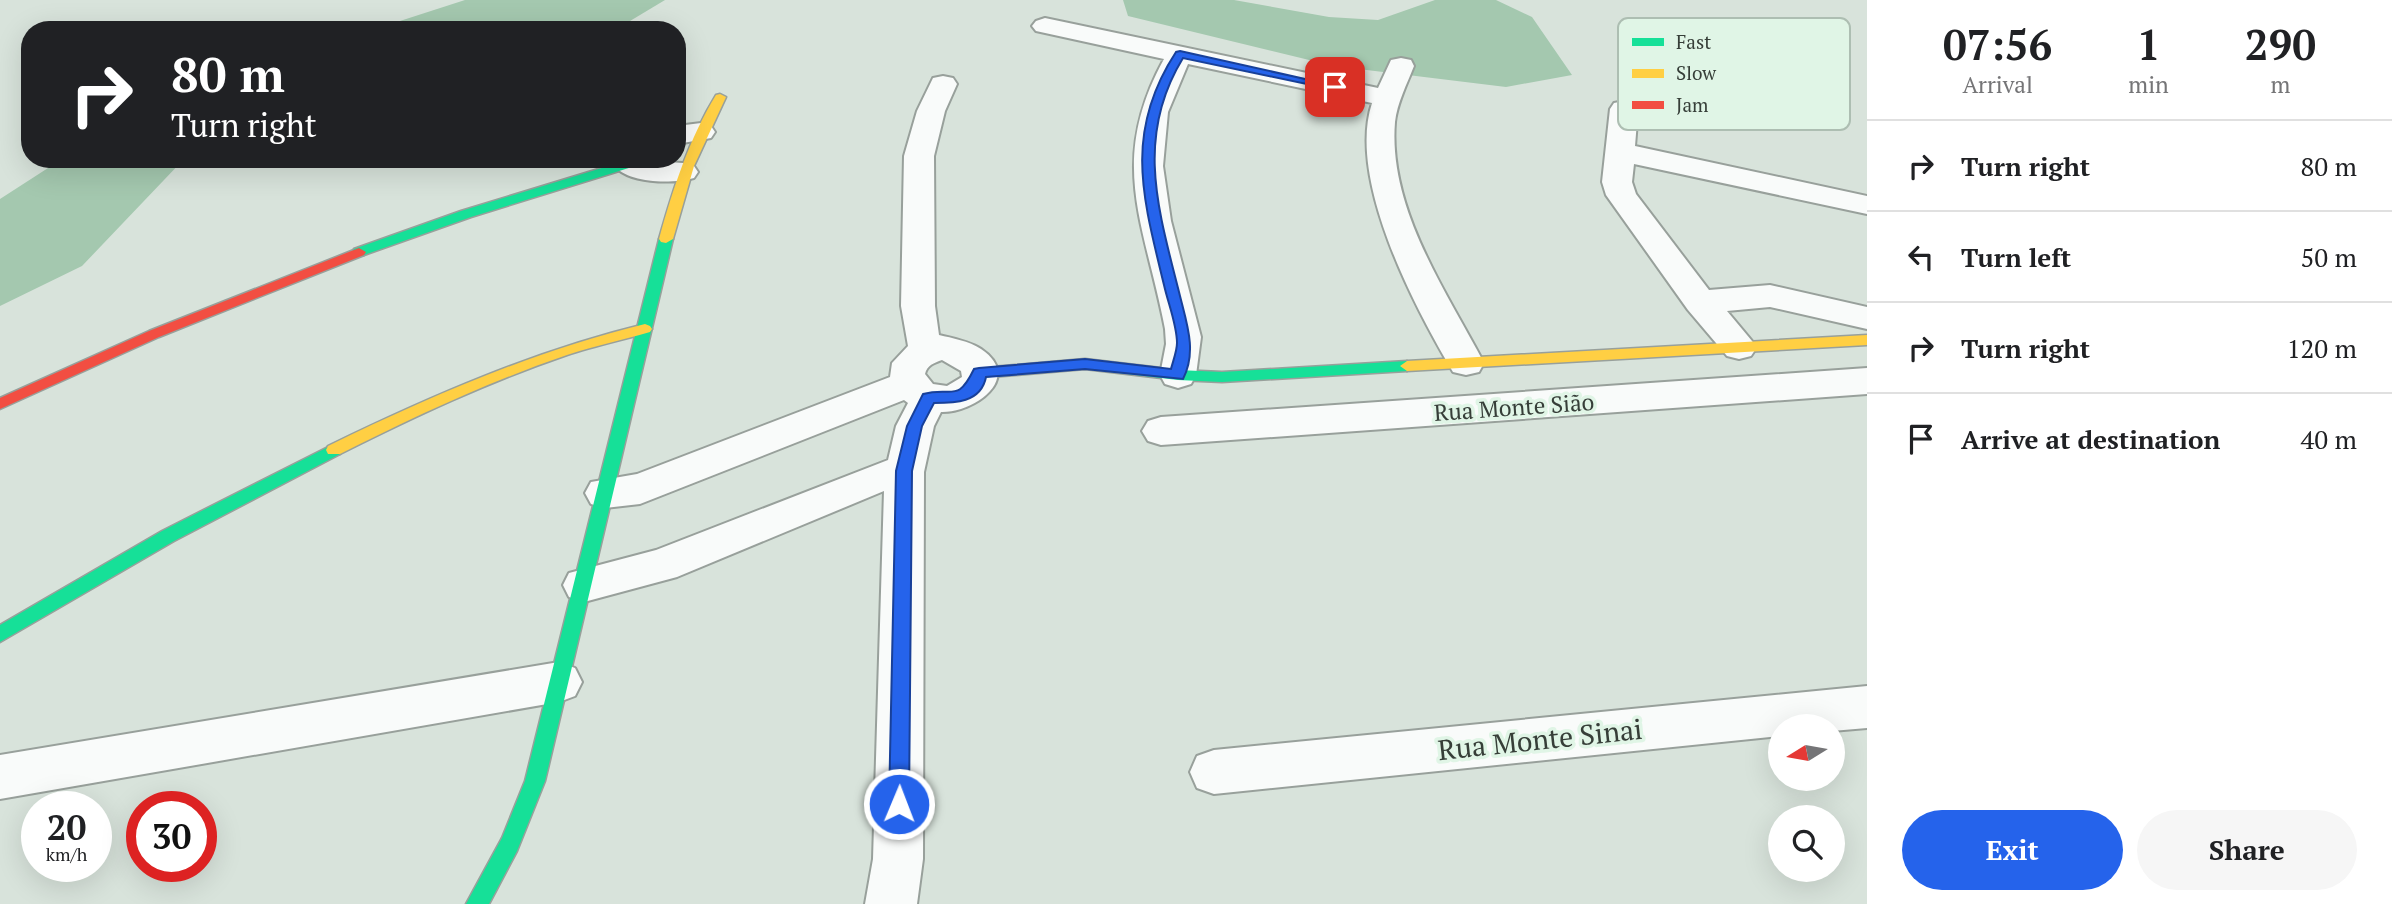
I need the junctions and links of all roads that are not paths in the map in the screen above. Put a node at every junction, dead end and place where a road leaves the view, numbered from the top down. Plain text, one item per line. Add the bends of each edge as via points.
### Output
1 (1045, 26) dead end
2 (1180, 54) junction
3 (1401, 66) dead end
4 (943, 83) dead end
5 (720, 97) dead end
6 (1387, 98) junction
7 (1622, 130) edge
8 (689, 133) edge
9 (686, 152) edge
10 (1620, 152) junction
11 (611, 168) edge
12 (640, 168) edge
13 (684, 168) edge
14 (683, 172) junction
15 (1867, 205) edge
16 (1700, 302) junction
17 (1867, 318) edge
18 (645, 328) junction
19 (1867, 340) edge
20 (1739, 347) junction
21 (928, 350) junction
22 (1466, 363) junction
23 (979, 373) junction
24 (1178, 375) junction
25 (1867, 381) edge
26 (918, 391) junction
27 (0, 404) edge
28 (1161, 431) dead end
29 (904, 471) junction
30 (605, 493) junction
31 (584, 585) junction
32 (0, 634) edge
33 (559, 682) junction
34 (1867, 707) edge
35 (1214, 772) dead end
36 (0, 777) edge
37 (477, 904) edge
38 (891, 904) edge

1 - 2 street
2 - 6 street
2 - 24 street via 1152,113 1147,157 1151,202 1184,342
3 - 6 street
4 - 21 street via 919,156 918,306
5 - 8 street
6 - 22 street via 1379,145 1387,197
7 - 10 street
8 - 9 street
10 - 15 street
10 - 16 street via 1617,182 1621,195
11 - 27 street via 303,271
12 - 14 street
13 - 14 street
14 - 18 street
16 - 17 street via 1770,296
16 - 20 street
18 - 30 street
18 - 32 street via 604,337 520,368 342,446 158,541
19 - 20 street
20 - 22 street
21 - 23 street via 956,349 976,363
21 - 26 street via 916,355 905,374
22 - 24 street via 1222,377
23 - 24 street via 1085,364
23 - 26 street via 978,383 958,398
25 - 28 street, Rua Monte Sião
26 - 29 street
26 - 30 street via 640,489
29 - 31 street via 884,475 662,565
29 - 38 street via 898,859
30 - 31 street
31 - 33 street
33 - 36 street
33 - 37 street via 521,821
34 - 35 street, Rua Monte Sinai

